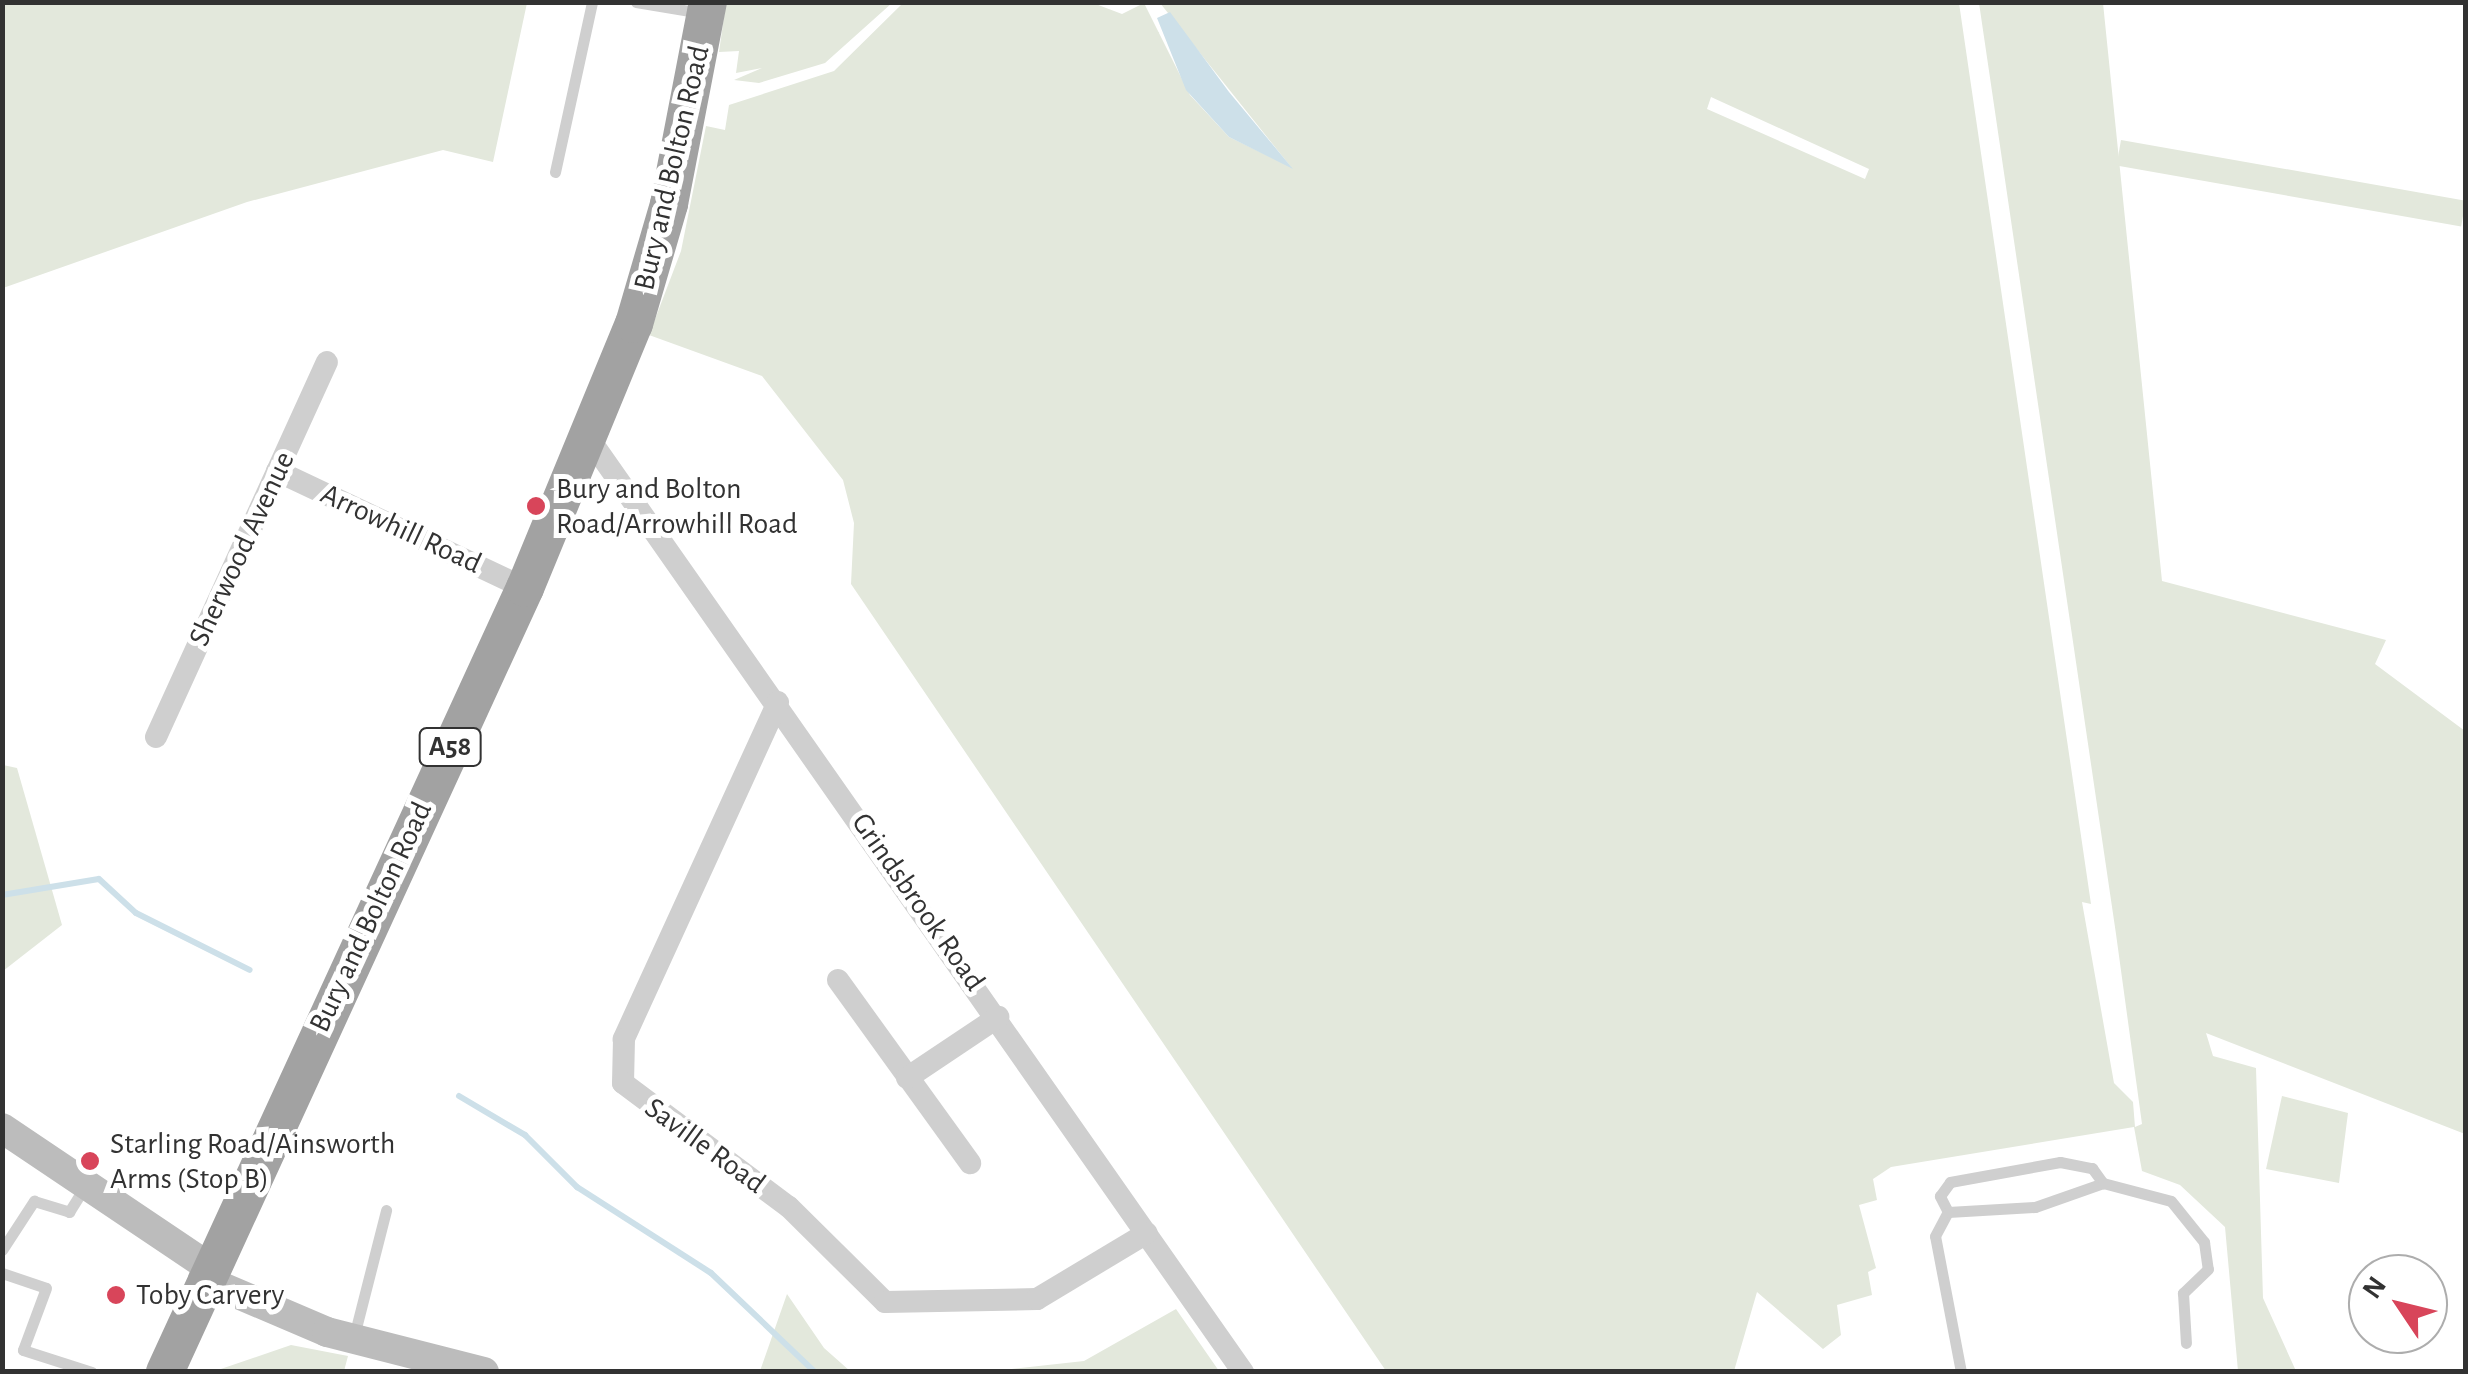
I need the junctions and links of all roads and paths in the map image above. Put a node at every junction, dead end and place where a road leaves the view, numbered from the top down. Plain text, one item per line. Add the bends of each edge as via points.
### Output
1 (592, 2) edge
2 (636, 2) edge
3 (707, 8) edge
4 (555, 172) dead end
5 (327, 362) dead end
6 (588, 437) junction
7 (277, 471) junction
8 (524, 588) junction
9 (778, 702) junction
10 (156, 737) dead end
11 (838, 980) dead end
12 (998, 1017) junction
13 (907, 1078) junction
14 (2, 1128) edge
15 (970, 1163) dead end
16 (2103, 1183) junction
17 (86, 1184) junction
18 (386, 1210) dead end
19 (1948, 1212) junction
20 (1147, 1233) junction
21 (2, 1250) edge
22 (2, 1273) edge
23 (206, 1273) junction
24 (353, 1339) junction
25 (2186, 1343) dead end
26 (92, 1372) edge
27 (165, 1372) edge
28 (484, 1372) edge
29 (1242, 1372) edge
30 (1961, 1372) edge

1 - 4 lane
2 - 3 lane
3 - 6 highway, Bury and Bolton Road / A58 via 652,269
5 - 7 street, Sherwood Avenue
6 - 8 highway, Bury and Bolton Road / A58
6 - 9 street, Grindsbrook Road via 630,484
7 - 8 street, Arrowhill Road
7 - 10 street, Sherwood Avenue
8 - 23 highway, Bury and Bolton Road / A58
9 - 12 street, Grindsbrook Road
9 - 20 street, Saville Road via 624,1038 623,1083 790,1207 885,1302 1037,1299
11 - 13 street
12 - 13 street
12 - 20 street, Grindsbrook Road
13 - 15 street
14 - 17 main road
16 - 19 lane via 2036,1207
16 - 19 lane via 2092,1168 2060,1162 1950,1182 1940,1196
16 - 25 lane via 2171,1201 2204,1242 2208,1269 2183,1293
17 - 21 lane via 69,1212 34,1201
17 - 23 main road
18 - 24 lane
19 - 30 lane via 1934,1236
20 - 29 street, Grindsbrook Road
22 - 26 lane via 46,1288 23,1350
23 - 24 main road
23 - 27 highway, Bury and Bolton Road / A58
24 - 28 main road

